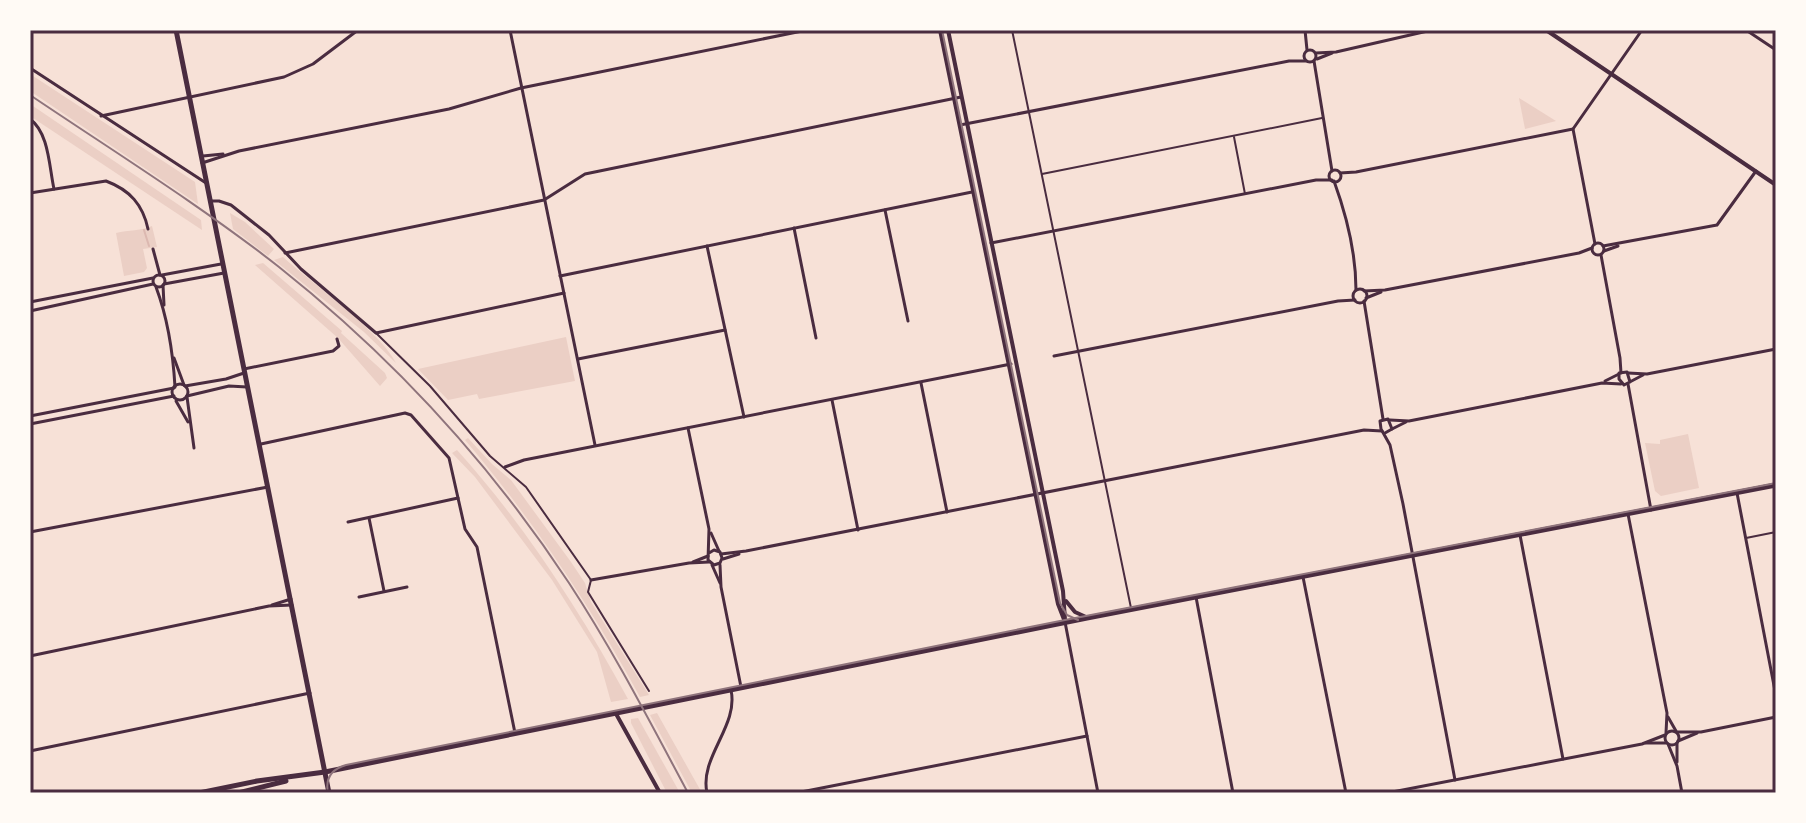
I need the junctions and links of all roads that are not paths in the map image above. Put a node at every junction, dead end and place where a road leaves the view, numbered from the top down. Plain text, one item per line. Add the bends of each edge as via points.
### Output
1 (176, 30) edge
2 (358, 30) edge
3 (510, 30) edge
4 (807, 30) edge
5 (940, 30) edge
6 (948, 30) edge
7 (1012, 30) edge
8 (1432, 30) edge
9 (1546, 30) edge
10 (1642, 30) edge
11 (1746, 30) edge
12 (1306, 32) edge
13 (1776, 50) edge
14 (1310, 52) junction
15 (1336, 52) junction
16 (1289, 61) junction
17 (1312, 61) junction
18 (30, 68) edge
19 (1612, 74) junction
20 (521, 88) junction
21 (189, 97) junction
22 (961, 97) junction
23 (954, 99) junction
24 (1028, 112) junction
25 (101, 116) junction
26 (1323, 118) junction
27 (30, 119) edge
28 (967, 124) junction
29 (960, 125) junction
30 (1573, 129) junction
31 (1234, 136) junction
32 (201, 160) junction
33 (1756, 171) junction
34 (1041, 174) junction
35 (1337, 174) junction
36 (1316, 180) junction
37 (1333, 181) junction
38 (206, 183) junction
39 (1776, 185) edge
40 (54, 189) junction
41 (981, 191) junction
42 (974, 192) junction
43 (30, 193) edge
44 (1245, 195) junction
45 (1340, 197) junction
46 (544, 200) junction
47 (210, 201) junction
48 (885, 210) junction
49 (794, 228) junction
50 (148, 229) dead end
51 (1052, 232) junction
52 (991, 243) junction
53 (985, 245) junction
54 (707, 246) junction
55 (153, 249) dead end
56 (1598, 249) junction
57 (285, 253) junction
58 (222, 263) junction
59 (224, 273) junction
60 (560, 276) junction
61 (157, 279) junction
62 (164, 284) junction
63 (1361, 290) junction
64 (1385, 290) junction
65 (564, 293) junction
66 (1359, 299) junction
67 (30, 302) edge
68 (164, 308) junction
69 (30, 311) edge
70 (908, 321) dead end
71 (725, 330) junction
72 (376, 333) junction
73 (816, 338) dead end
74 (337, 339) dead end
75 (1776, 349) edge
76 (1078, 352) junction
77 (173, 355) junction
78 (1054, 356) dead end
79 (578, 359) junction
80 (1016, 363) junction
81 (1010, 365) junction
82 (244, 371) junction
83 (1623, 373) junction
84 (1647, 374) junction
85 (921, 383) junction
86 (1602, 383) junction
87 (1626, 384) junction
88 (185, 386) junction
89 (247, 387) junction
90 (174, 388) junction
91 (187, 396) junction
92 (175, 397) junction
93 (832, 400) junction
94 (93, 405) junction
95 (95, 412) junction
96 (51, 413) junction
97 (30, 416) edge
98 (744, 417) junction
99 (52, 420) junction
100 (1385, 420) junction
101 (1409, 421) junction
102 (30, 424) edge
103 (190, 425) junction
104 (688, 428) junction
105 (1364, 430) junction
106 (1387, 431) junction
107 (259, 444) junction
108 (596, 447) junction
109 (194, 448) dead end
110 (505, 467) junction
111 (1104, 481) junction
112 (1776, 485) edge
113 (268, 487) junction
114 (1043, 493) junction
115 (1737, 493) junction
116 (1036, 495) junction
117 (458, 498) junction
118 (1651, 510) junction
119 (947, 512) junction
120 (1628, 514) junction
121 (369, 518) junction
122 (348, 522) dead end
123 (709, 529) junction
124 (858, 530) junction
125 (30, 532) edge
126 (1776, 532) edge
127 (1520, 535) junction
128 (1745, 538) junction
129 (746, 551) junction
130 (720, 552) junction
131 (709, 554) junction
132 (1413, 556) junction
133 (721, 561) junction
134 (689, 563) junction
135 (710, 563) junction
136 (1303, 577) junction
137 (591, 580) junction
138 (407, 587) dead end
139 (721, 587) junction
140 (384, 591) junction
141 (1063, 591) junction
142 (359, 597) dead end
143 (1196, 597) junction
144 (291, 602) junction
145 (1059, 606) junction
146 (1131, 609) junction
147 (1091, 617) junction
148 (1065, 619) junction
149 (1054, 624) junction
150 (30, 656) edge
151 (741, 687) junction
152 (730, 689) junction
153 (649, 691) dead end
154 (310, 693) junction
155 (1776, 696) edge
156 (615, 712) junction
157 (1667, 713) junction
158 (1776, 717) edge
159 (1676, 732) junction
160 (1701, 732) junction
161 (515, 733) junction
162 (1665, 734) junction
163 (1087, 736) junction
164 (1677, 742) junction
165 (1642, 744) junction
166 (1668, 744) junction
167 (30, 751) edge
168 (1563, 759) junction
169 (1677, 766) junction
170 (325, 772) junction
171 (302, 776) junction
172 (1455, 780) junction
173 (199, 793) edge
174 (238, 793) edge
175 (329, 793) edge
176 (660, 793) edge
177 (707, 793) edge
178 (796, 793) edge
179 (1098, 793) edge
180 (1233, 793) edge
181 (1346, 793) edge
182 (1387, 793) edge
183 (1682, 793) edge

1 - 21 main road
2 - 21 street via 296,73
3 - 20 street
4 - 20 street
5 - 23 street
6 - 22 street
7 - 24 lane
8 - 15 street
9 - 19 street
10 - 19 street
11 - 13 street
12 - 14 street
14 - 15 street
14 - 16 street
14 - 17 street
14 - 17 street
15 - 17 street
16 - 17 street
16 - 24 street
17 - 26 street
18 - 25 street
19 - 30 street
19 - 33 street
20 - 32 street via 449,109
20 - 46 street
21 - 25 street
21 - 32 main road
22 - 23 street
22 - 28 street
23 - 29 street
23 - 46 street via 585,174
24 - 28 street
24 - 34 lane
25 - 38 street
26 - 31 lane
26 - 35 street
27 - 40 street via 42,133
28 - 29 street
28 - 41 street
29 - 42 street
30 - 35 street
30 - 56 street
31 - 34 lane
31 - 44 lane
32 - 38 main road
33 - 39 street
33 - 56 street via 1717,225
34 - 51 lane
35 - 36 street
35 - 37 street
35 - 37 street
35 - 45 street
36 - 37 street
36 - 44 street
37 - 45 street
38 - 47 main road
40 - 43 street
40 - 50 street via 101,180 112,183 141,206
41 - 42 street
41 - 52 street
42 - 48 street
42 - 53 street
44 - 51 street
45 - 63 street
46 - 57 street
46 - 60 street
47 - 57 street via 231,205
47 - 58 main road
48 - 49 street
48 - 70 street
49 - 54 street
49 - 73 street
51 - 52 street
51 - 76 lane
52 - 53 street
52 - 80 street
53 - 81 street
54 - 60 street
54 - 71 street
55 - 61 street
56 - 64 street
56 - 83 street
57 - 72 street
58 - 59 main road
58 - 61 street
59 - 62 street
59 - 82 main road
60 - 65 street
61 - 62 street
61 - 62 street
61 - 67 street
61 - 68 street
61 - 69 street
62 - 68 street
63 - 64 street
63 - 66 street
63 - 66 street
64 - 66 street
65 - 72 street
65 - 79 street
66 - 76 street
66 - 100 street
68 - 77 street
71 - 79 street
71 - 98 street
72 - 110 lane
74 - 82 street via 339,346 333,351
75 - 84 street
76 - 78 street
76 - 111 lane
77 - 88 street
77 - 90 street
79 - 108 street
80 - 81 street
80 - 114 street
81 - 85 street
81 - 116 street
82 - 88 street
82 - 89 main road
83 - 84 street
83 - 86 street
83 - 87 street
83 - 87 street
84 - 87 street
85 - 93 street
85 - 119 street
86 - 87 street
86 - 101 street
87 - 118 street
88 - 90 street
88 - 91 street
89 - 91 street
89 - 107 main road
90 - 92 street
90 - 94 street
91 - 92 street
91 - 103 street
92 - 95 street
92 - 103 street
93 - 98 street
93 - 124 street
94 - 95 street
94 - 96 street
95 - 99 street
96 - 97 street
96 - 99 street
98 - 104 street
99 - 102 street
100 - 101 street
100 - 105 street
100 - 106 street
100 - 106 street
101 - 106 street
103 - 109 street
104 - 108 street
104 - 123 street
105 - 106 street
105 - 111 street
106 - 132 street
107 - 113 main road
107 - 117 street via 407,413 446,453
108 - 110 street
110 - 137 lane via 526,487
111 - 114 street
111 - 146 lane
112 - 115 main road
113 - 125 street
113 - 144 main road
114 - 116 street
114 - 141 street
115 - 118 main road
115 - 128 street
116 - 119 street
116 - 145 street
117 - 121 street
117 - 161 street via 465,529 477,547
118 - 120 main road
119 - 124 street
120 - 127 main road
120 - 157 street
121 - 122 street
121 - 140 street
123 - 130 street
123 - 131 street
124 - 129 street
126 - 128 lane
127 - 132 main road
127 - 168 street
128 - 155 street
129 - 130 street
129 - 133 street
130 - 131 street
130 - 133 street
131 - 134 street
131 - 135 street
132 - 136 main road
132 - 172 street
133 - 135 street
133 - 139 street
134 - 135 street
134 - 137 street
135 - 139 street
136 - 143 main road
136 - 181 street
137 - 153 lane via 588,592
138 - 140 street
139 - 151 street
140 - 142 street
141 - 147 street via 1071,609
141 - 148 street
143 - 146 main road
143 - 180 street
144 - 150 street
144 - 154 main road
145 - 148 street
145 - 149 street
146 - 147 main road
147 - 148 main road
148 - 149 main road
148 - 163 street
149 - 151 main road
151 - 152 main road
152 - 156 main road
152 - 177 street via 733,705 709,764
154 - 167 street
154 - 170 main road
156 - 161 main road
156 - 176 street
157 - 159 street
157 - 162 street
158 - 160 street
159 - 160 street
159 - 162 street
159 - 164 street
160 - 164 street
161 - 170 main road
162 - 165 street
162 - 166 street
163 - 178 street
163 - 179 street
164 - 166 street
164 - 169 street
165 - 166 street
165 - 168 street
166 - 169 street
168 - 172 street
169 - 183 street
170 - 171 main road
170 - 175 main road
171 - 173 main road
171 - 174 main road
172 - 182 street

